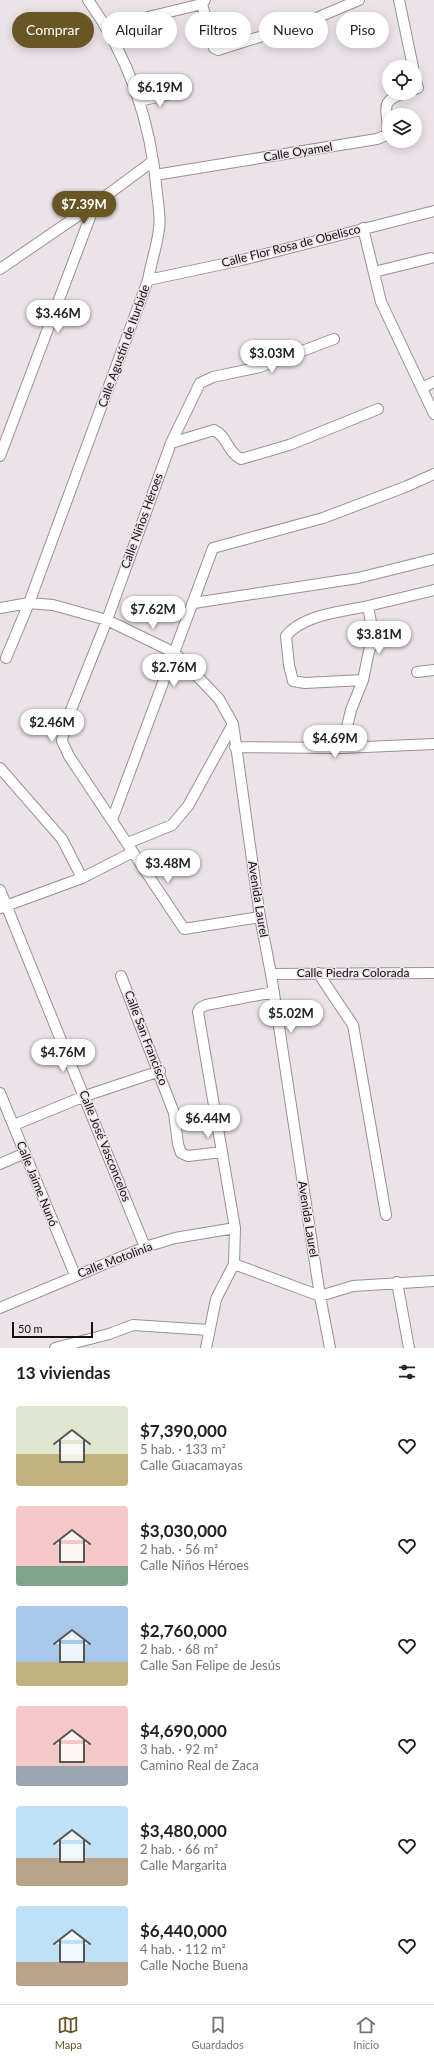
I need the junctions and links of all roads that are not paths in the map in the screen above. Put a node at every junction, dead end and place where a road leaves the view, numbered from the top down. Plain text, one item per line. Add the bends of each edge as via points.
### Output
1 (88, 0) edge
2 (358, 0) edge
3 (399, 0) edge
4 (203, 2) edge
5 (165, 12) edge
6 (102, 20) edge
7 (118, 48) edge
8 (412, 60) edge
9 (176, 93) dead end
10 (389, 100) edge
11 (139, 101) junction
12 (153, 161) junction
13 (155, 175) junction
14 (95, 204) junction
15 (434, 211) edge
16 (363, 228) junction
17 (431, 258) dead end
18 (0, 269) edge
19 (374, 272) junction
20 (148, 280) junction
21 (334, 339) dead end
22 (434, 382) edge
23 (422, 388) junction
24 (378, 409) dead end
25 (434, 414) edge
26 (171, 442) junction
27 (0, 456) edge
28 (434, 474) edge
29 (434, 559) edge
30 (434, 590) edge
31 (29, 603) junction
32 (194, 603) junction
33 (368, 606) junction
34 (0, 608) edge
35 (107, 620) junction
36 (175, 653) junction
37 (6, 658) dead end
38 (434, 670) edge
39 (417, 672) dead end
40 (363, 680) junction
41 (233, 724) junction
42 (434, 744) edge
43 (235, 747) junction
44 (342, 748) junction
45 (0, 768) edge
46 (112, 820) junction
47 (130, 848) junction
48 (82, 878) junction
49 (0, 890) edge
50 (4, 907) edge
51 (260, 917) junction
52 (318, 973) junction
53 (434, 973) edge
54 (271, 974) junction
55 (121, 976) dead end
56 (274, 992) junction
57 (160, 1071) junction
58 (0, 1092) edge
59 (85, 1096) junction
60 (14, 1126) junction
61 (222, 1152) junction
62 (25, 1153) junction
63 (0, 1164) edge
64 (386, 1215) dead end
65 (235, 1228) junction
66 (145, 1247) junction
67 (234, 1264) junction
68 (75, 1275) junction
69 (434, 1281) edge
70 (397, 1282) junction
71 (320, 1296) junction
72 (1, 1305) edge
73 (209, 1330) junction
74 (56, 1348) edge
75 (206, 1348) edge
76 (330, 1348) edge
77 (409, 1348) edge

1 - 6 street, Calle Agustín de Iturbide
2 - 4 street via 307,22 218,50 214,48
3 - 8 street
4 - 5 street
7 - 11 street, Calle Agustín de Iturbide via 129,71
9 - 11 street
10 - 13 street, Calle Oyamel via 386,105 387,135 377,139
11 - 12 street, Calle Agustín de Iturbide via 149,132
12 - 13 street, Calle Agustín de Iturbide
12 - 14 street
13 - 20 street, Calle Agustín de Iturbide via 160,229
14 - 18 street
14 - 27 street
15 - 16 street, Calle Flor Rosa de Obelisco
16 - 19 street
16 - 20 street, Calle Flor Rosa de Obelisco via 242,260
17 - 19 street
19 - 23 street via 381,302
20 - 31 street, Calle Agustín de Iturbide
21 - 26 street, Calle Niños Héroes via 260,367 213,376 200,383
22 - 23 street
23 - 25 street
24 - 26 street via 289,445 241,460 235,457 221,433 214,430
26 - 35 street, Calle Niños Héroes
28 - 32 street via 324,518 213,548
29 - 32 street via 358,578
30 - 33 street
31 - 34 street, Avenida Laurel
31 - 35 street, Avenida Laurel via 53,605
31 - 37 street, Calle Agustín de Iturbide
32 - 36 street
33 - 40 street via 374,639
33 - 40 street via 309,620 286,636 293,681 305,683
35 - 36 street, Avenida Laurel
35 - 46 street, Calle Niños Héroes via 65,725 62,740 69,756
36 - 41 street, Avenida Laurel via 219,699
36 - 46 street
38 - 39 street
40 - 44 street via 351,710
41 - 43 street, Avenida Laurel
41 - 47 street via 188,806 172,825
42 - 44 street
43 - 44 street
43 - 51 street, Avenida Laurel
45 - 48 street via 62,839
46 - 47 street, Calle Niños Héroes
47 - 48 street
47 - 51 street, Calle Niños Héroes via 184,929
48 - 50 street
49 - 50 street, Calle José Vasconcelos
50 - 59 street, Calle José Vasconcelos
51 - 54 street, Avenida Laurel
52 - 53 street, Calle Piedra Colorada
52 - 54 street, Calle Piedra Colorada
52 - 64 street via 353,1025
54 - 56 street, Avenida Laurel
55 - 57 street, Calle San Francisco
56 - 61 street via 206,1005 198,1012
56 - 71 street, Avenida Laurel
57 - 59 street
57 - 61 street, Calle San Francisco via 174,1113 181,1153 188,1156
58 - 60 street, Calle Jaime Nunó
59 - 60 street
59 - 66 street, Calle José Vasconcelos
60 - 62 street, Calle Jaime Nunó
61 - 65 street
62 - 63 street
62 - 68 street, Calle Jaime Nunó
65 - 66 street, Calle Motolinía via 175,1238
65 - 67 street
66 - 68 street, Calle Motolinía
67 - 71 street
67 - 73 street via 216,1299
68 - 72 street, Calle Motolinía
69 - 70 street
70 - 71 street via 353,1286
70 - 77 street
71 - 76 street, Avenida Laurel
73 - 74 street via 133,1325
73 - 75 street

